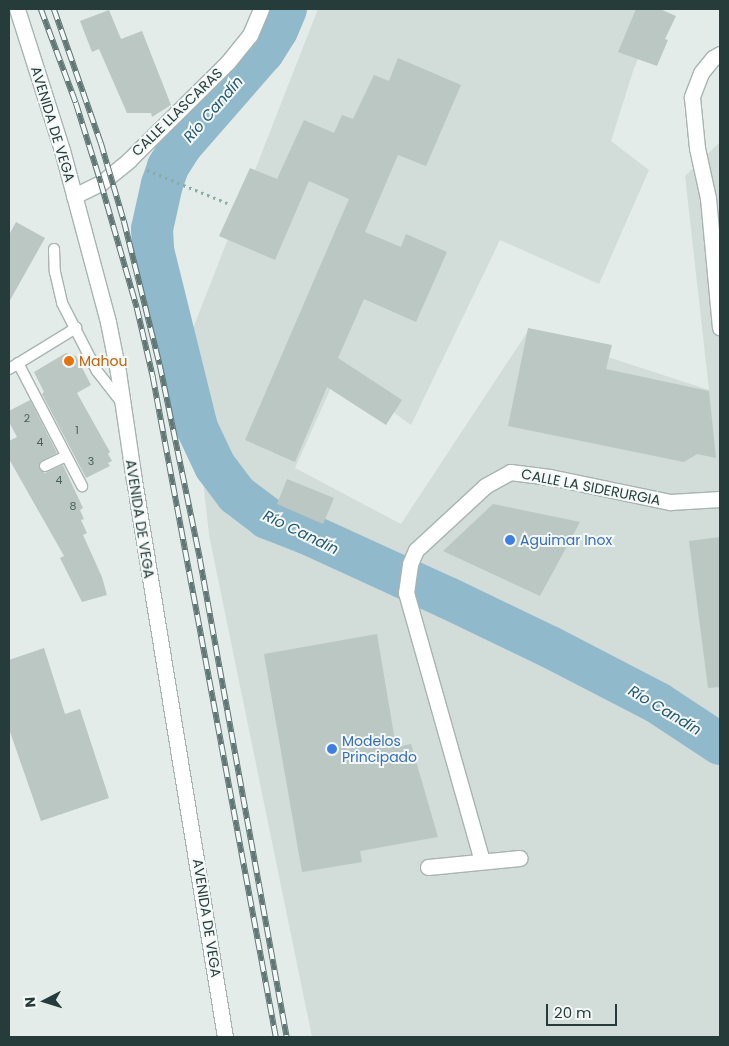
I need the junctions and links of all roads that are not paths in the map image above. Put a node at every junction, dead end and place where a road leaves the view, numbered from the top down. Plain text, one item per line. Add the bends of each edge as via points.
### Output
1 (17, 9) edge
2 (261, 9) edge
3 (720, 54) edge
4 (74, 196) junction
5 (54, 248) dead end
6 (720, 327) edge
7 (76, 328) junction
8 (18, 363) junction
9 (9, 369) edge
10 (122, 403) junction
11 (66, 456) junction
12 (45, 466) dead end
13 (82, 486) dead end
14 (720, 499) edge
15 (520, 858) dead end
16 (482, 861) junction
17 (428, 867) dead end
18 (226, 1037) edge

1 - 4 street, AVENIDA DE VEGA
2 - 4 street, CALLE LLASCARAS via 250,36 228,62 129,160 101,183
3 - 6 street via 712,58 701,73 692,97 697,148 708,198
4 - 10 street, AVENIDA DE VEGA via 108,322
5 - 7 lane via 62,304
7 - 8 lane
7 - 10 lane via 97,372
8 - 9 lane
8 - 11 lane
10 - 18 street, AVENIDA DE VEGA
11 - 12 lane
11 - 13 lane
14 - 16 street, CALLE LA SIDERURGIA via 670,502 510,472 485,486 416,550 410,564 406,592
15 - 16 street
16 - 17 street

